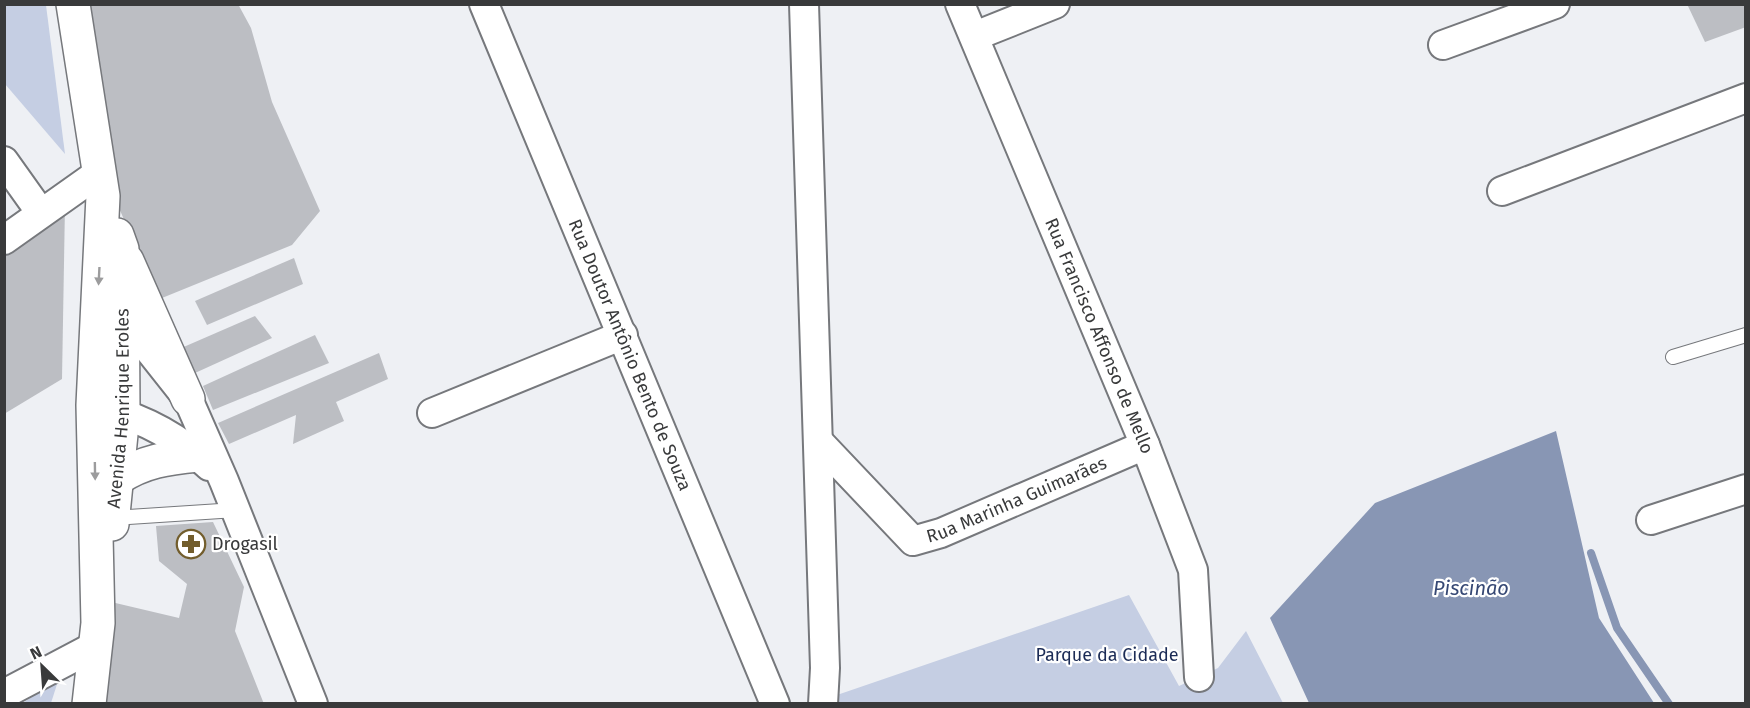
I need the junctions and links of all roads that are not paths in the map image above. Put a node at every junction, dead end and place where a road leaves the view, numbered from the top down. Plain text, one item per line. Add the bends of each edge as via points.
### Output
1 (73, 4) edge
2 (484, 4) edge
3 (804, 4) edge
4 (960, 4) edge
5 (1055, 4) edge
6 (1556, 4) edge
7 (975, 36) junction
8 (1443, 45) dead end
9 (1746, 98) edge
10 (4, 161) edge
11 (102, 184) junction
12 (1502, 191) dead end
13 (41, 213) junction
14 (4, 240) edge
15 (122, 249) junction
16 (109, 327) junction
17 (623, 335) junction
18 (1746, 335) edge
19 (1673, 357) dead end
20 (188, 399) junction
21 (108, 410) junction
22 (432, 413) dead end
23 (819, 442) junction
24 (1145, 445) junction
25 (198, 455) junction
26 (118, 478) junction
27 (224, 481) junction
28 (1746, 489) edge
29 (236, 510) junction
30 (113, 519) junction
31 (1651, 520) dead end
32 (98, 634) junction
33 (1199, 677) dead end
34 (4, 694) edge
35 (89, 704) edge
36 (313, 704) edge
37 (775, 704) edge
38 (823, 704) edge

1 - 11 main road, Avenida Henrique Eroles
2 - 17 street, Rua Doutor Antônio Bento de Souza
3 - 23 street
4 - 7 street, Rua Francisco Affonso de Mello
5 - 7 street
6 - 8 street
7 - 24 street, Rua Francisco Affonso de Mello
9 - 12 street
10 - 13 street
11 - 13 street
11 - 15 main road, Avenida Henrique Eroles
11 -> 16 main road, Avenida Henrique Eroles
13 - 14 street
15 - 16 main road, Avenida Henrique Eroles
15 - 20 main road
16 - 20 street via 158,358
16 - 21 main road, Avenida Henrique Eroles
17 - 22 street
17 - 37 street, Rua Doutor Antônio Bento de Souza
18 - 19 lane
20 - 27 street
21 - 25 street via 169,434
21 - 26 main road, Avenida Henrique Eroles
21 -> 32 main road, Avenida Henrique Eroles
23 - 24 street, Rua Marinha Guimarães via 913,541 940,534
23 - 38 street
24 - 33 street, Rua Francisco Affonso de Mello via 1193,570
25 - 26 main road via 151,460
25 - 27 street
26 - 30 main road, Avenida Henrique Eroles
27 - 29 street
28 - 31 street
29 - 30 lane
29 - 36 street
30 - 32 main road, Avenida Henrique Eroles
32 - 34 street
32 - 35 main road, Avenida Henrique Eroles

